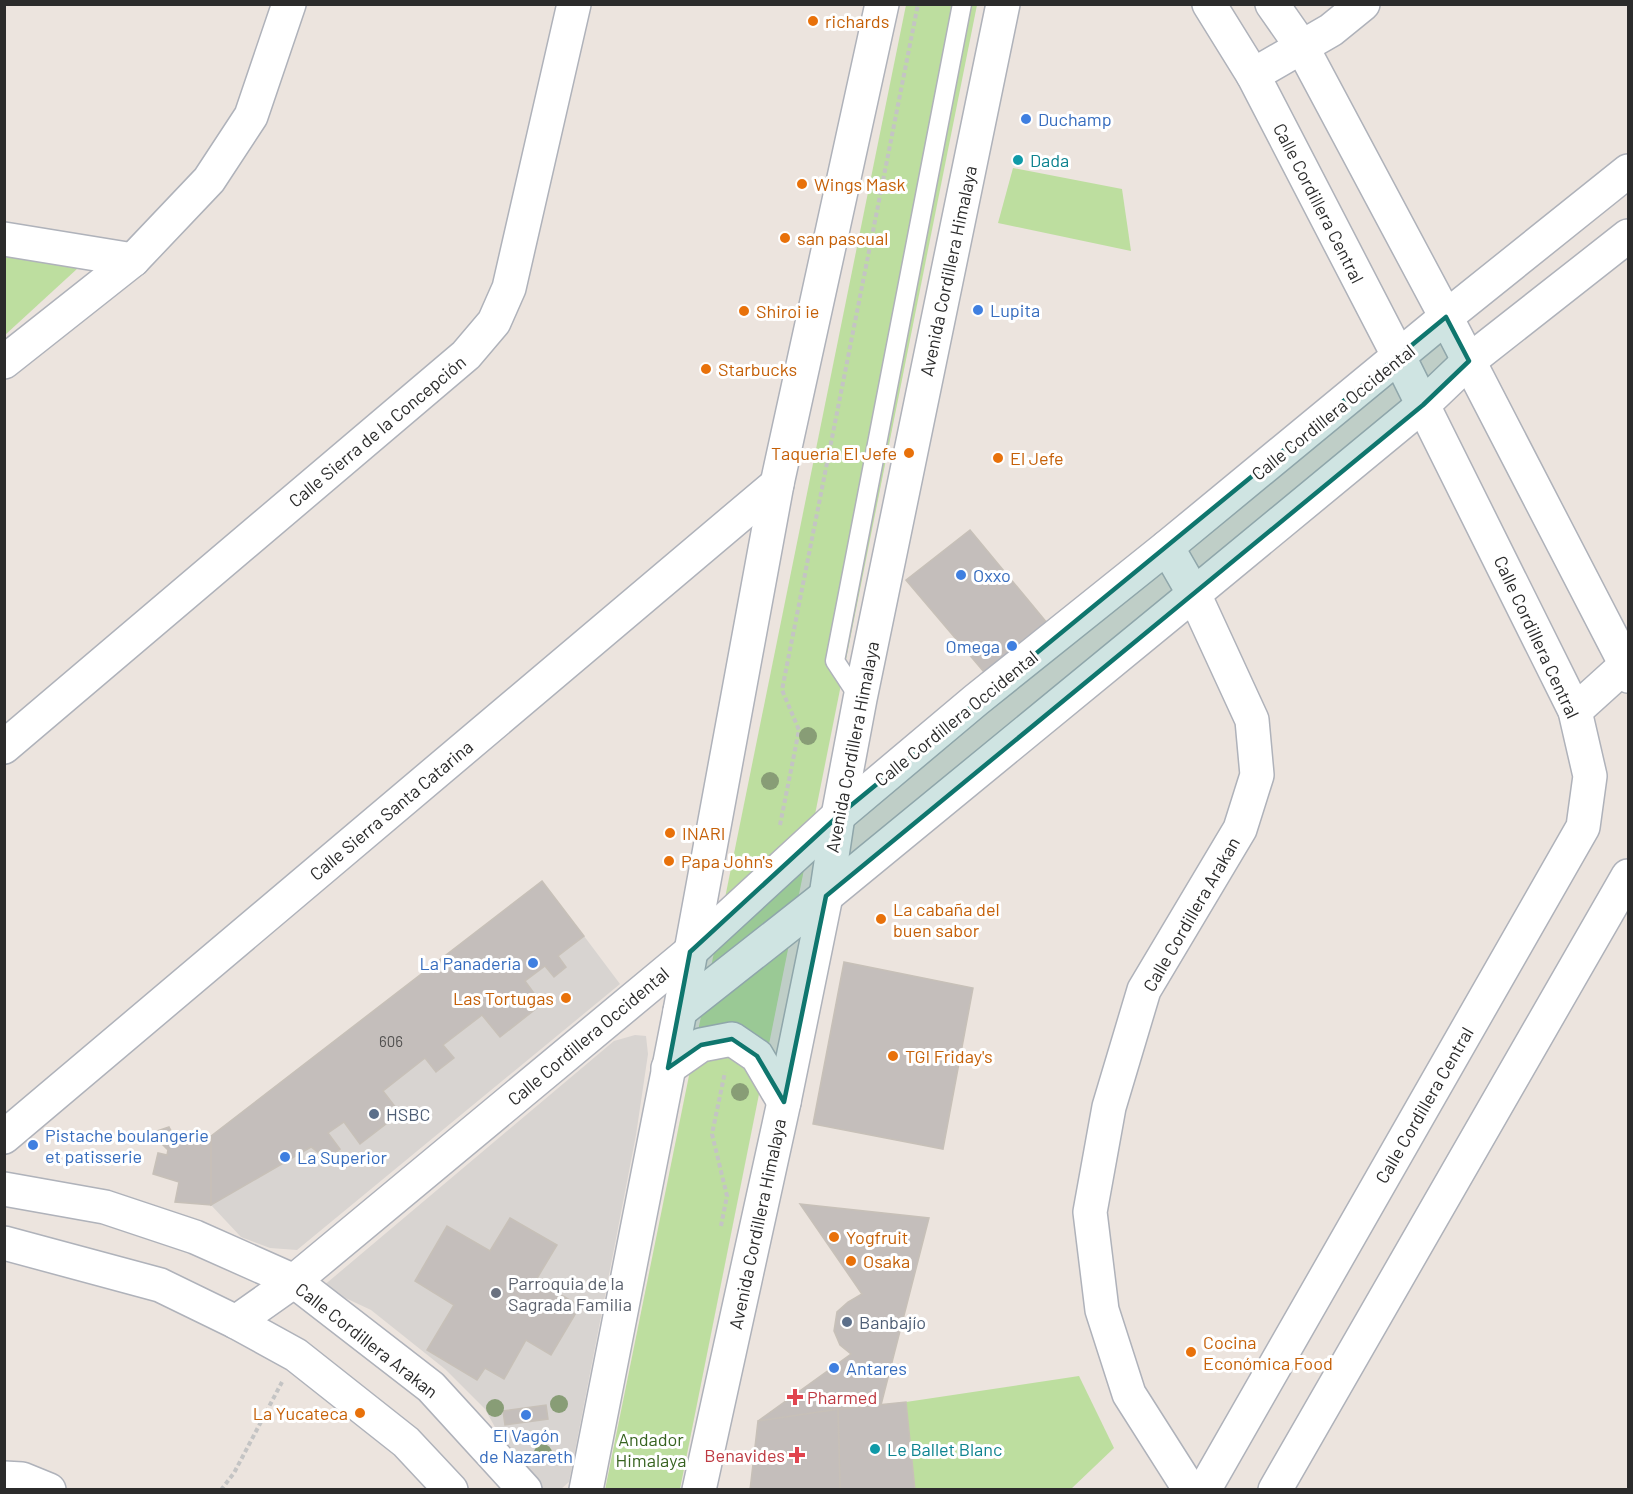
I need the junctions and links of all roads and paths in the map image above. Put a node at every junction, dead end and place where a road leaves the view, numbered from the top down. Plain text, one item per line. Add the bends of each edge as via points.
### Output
1 (288, 4) edge
2 (574, 4) edge
3 (882, 4) edge
4 (918, 4) edge
5 (962, 4) edge
6 (1002, 4) edge
7 (1209, 4) edge
8 (1272, 4) edge
9 (1364, 4) edge
10 (1333, 17) edge
11 (1302, 47) junction
12 (1253, 75) junction
13 (1629, 171) edge
14 (1629, 236) edge
15 (4, 239) edge
16 (133, 260) junction
17 (1446, 317) junction
18 (1400, 357) junction
19 (1469, 361) junction
20 (4, 362) edge
21 (1423, 405) junction
22 (777, 484) junction
23 (1167, 548) junction
24 (1194, 594) junction
25 (1628, 668) edge
26 (860, 699) junction
27 (1575, 711) junction
28 (4, 747) edge
29 (838, 816) junction
30 (1629, 876) edge
31 (770, 879) junction
32 (826, 896) junction
33 (690, 952) junction
34 (680, 1011) junction
35 (732, 1039) junction
36 (668, 1068) junction
37 (783, 1102) junction
38 (4, 1137) edge
39 (4, 1189) edge
40 (720, 1231) dead end
41 (4, 1243) edge
42 (294, 1281) junction
43 (236, 1322) junction
44 (296, 1355) junction
45 (4, 1478) edge
46 (49, 1490) edge
47 (221, 1490) edge
48 (451, 1490) edge
49 (525, 1490) edge
50 (586, 1490) edge
51 (699, 1490) edge
52 (1190, 1490) edge
53 (1204, 1490) edge
54 (1275, 1490) edge

1 - 16 street via 251,116 209,180
2 - 28 street, Calle Sierra de la Concepción via 509,288 494,322 466,355
3 - 22 street
4 - 31 path via 782,690 799,730
5 - 26 lane via 835,661
6 - 26 street, Avenida Cordillera Himalaya
7 - 12 street, Calle Cordillera Central
8 - 11 street
9 - 10 street
10 - 11 street
11 - 12 street
11 - 17 street
12 - 18 street, Calle Cordillera Central
13 - 17 street, Calle Cordillera Occidental
14 - 19 street
15 - 16 street
16 - 20 street
17 - 18 street, Calle Cordillera Occidental
17 - 19 street
18 - 21 street, Calle Cordillera Central
18 - 23 street, Calle Cordillera Occidental
19 - 21 street
19 - 25 street
21 - 24 street
21 - 27 street, Calle Cordillera Central
22 - 33 street
22 - 38 street, Calle Sierra Santa Catarina
23 - 24 street, Calle Cordillera Arakan
23 - 29 street, Calle Cordillera Occidental
24 - 32 street
24 - 52 street, Calle Cordillera Arakan via 1252,720 1257,775 1240,829 1144,990 1109,1107 1090,1212 1102,1310 1129,1394
25 - 27 street
26 - 29 street, Avenida Cordillera Himalaya
27 - 53 street, Calle Cordillera Central via 1590,776 1583,827
29 - 31 street, Calle Cordillera Occidental
29 - 32 street, Avenida Cordillera Himalaya
30 - 54 street
31 - 33 street, Calle Cordillera Occidental
32 - 34 street
32 - 37 street, Avenida Cordillera Himalaya
33 - 34 street
33 - 42 street, Calle Cordillera Occidental
34 - 36 street
35 - 36 street via 701,1045
35 - 37 street via 757,1056
35 - 40 path via 712,1134 727,1196
36 - 50 street
37 - 51 street, Avenida Cordillera Himalaya
39 - 42 street, Calle Cordillera Arakan via 105,1207 195,1237
41 - 43 street via 160,1285
42 - 43 street, Calle Cordillera Occidental
42 - 49 street, Calle Cordillera Arakan via 431,1387
43 - 44 street
44 - 47 path via 234,1473
44 - 48 street via 406,1442
45 - 46 street via 22,1479

